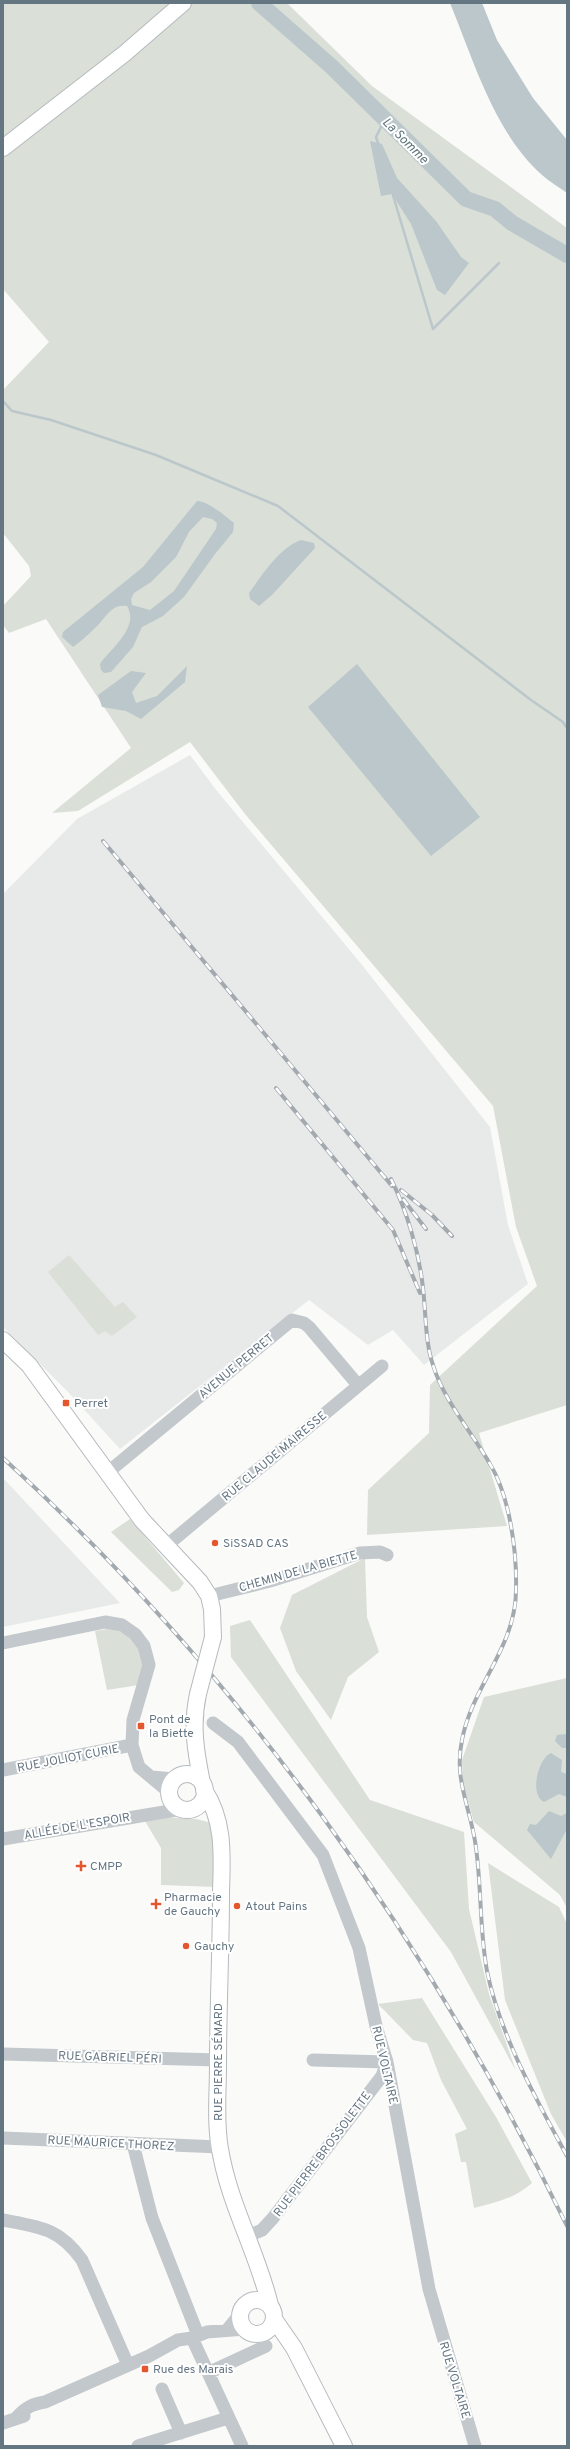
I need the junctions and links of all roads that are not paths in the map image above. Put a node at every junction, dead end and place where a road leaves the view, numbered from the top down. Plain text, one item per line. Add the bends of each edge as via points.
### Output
1 (184, 3) edge
2 (3, 148) edge
3 (3, 1340) edge
4 (382, 1366) dead end
5 (358, 1385) junction
6 (107, 1473) junction
7 (166, 1546) junction
8 (387, 1555) dead end
9 (209, 1596) junction
10 (3, 1643) edge
11 (213, 1722) dead end
12 (132, 1745) junction
13 (195, 1750) junction
14 (3, 1770) edge
15 (174, 1786) junction
16 (203, 1787) junction
17 (186, 1810) junction
18 (150, 1813) junction
19 (220, 1835) junction
20 (3, 1839) edge
21 (3, 2054) edge
22 (218, 2060) junction
23 (313, 2060) dead end
24 (388, 2062) junction
25 (3, 2138) edge
26 (133, 2144) junction
27 (220, 2147) junction
28 (3, 2220) edge
29 (246, 2236) junction
30 (264, 2281) junction
31 (252, 2300) junction
32 (242, 2322) junction
33 (269, 2325) junction
34 (195, 2336) junction
35 (128, 2365) junction
36 (208, 2373) junction
37 (162, 2389) dead end
38 (228, 2418) junction
39 (3, 2423) edge
40 (181, 2433) junction
41 (138, 2446) edge
42 (242, 2446) edge
43 (344, 2446) edge
44 (475, 2446) edge

1 - 2 main road via 124,54
3 - 6 main road via 29,1365
4 - 5 street, RUE CLAUDE MAIRESSE
5 - 6 street, AVENUE PERRET via 309,1327 292,1320
5 - 7 street, RUE CLAUDE MAIRESSE
6 - 7 main road via 138,1515
7 - 9 main road via 200,1582
8 - 9 street, CHEMIN DE LA BIETTE via 380,1552 360,1553 270,1581
9 - 13 main road, RUE PIERRE SÉMARD, bridge via 214,1618 213,1637 193,1720
10 - 12 street via 94,1623 111,1622 122,1625 135,1634 148,1655 148,1671 133,1720
11 - 24 street, RUE VOLTAIRE via 238,1742 323,1854 359,1948 376,2026
12 - 14 street, RUE JOLIOT CURIE
12 - 15 street via 139,1767 151,1777
13 - 15 main road
13 - 16 main road, RUE PIERRE SÉMARD
15 - 16 main road via 195,1776
15 - 17 main road via 174,1805
15 - 18 street
16 - 17 main road via 203,1800
16 - 19 main road, RUE PIERRE SÉMARD via 219,1820
17 - 18 street, ALLÉE DE L'ESPOIR
17 - 19 main road via 208,1818
18 - 20 street, ALLÉE DE L'ESPOIR
19 - 22 main road, RUE PIERRE SÉMARD via 222,1896
21 - 22 street, RUE GABRIEL PÉRI
22 - 27 main road, RUE PIERRE SÉMARD
23 - 24 street
24 - 29 street, RUE PIERRE BROSSOLETTE via 382,2076 273,2218 262,2230
24 - 44 street, RUE VOLTAIRE via 429,2289
25 - 26 street, RUE MAURICE THOREZ
26 - 27 street, RUE MAURICE THOREZ
26 - 34 street via 152,2218
27 - 29 main road, RUE PIERRE SÉMARD via 234,2206
28 - 35 street via 50,2230 72,2247 82,2260
29 - 30 main road, RUE PIERRE SÉMARD
30 - 31 main road
30 - 33 main road, RUE PIERRE SÉMARD
31 - 32 main road via 244,2305
31 - 33 main road via 262,2300
32 - 33 main road via 255,2334
32 - 34 street via 227,2330
33 - 36 street
33 - 43 main road via 287,2338
34 - 35 street via 178,2340
34 - 36 street
35 - 39 street via 44,2402 37,2410
36 - 38 street
37 - 40 street
38 - 40 street
38 - 42 street
40 - 41 street

